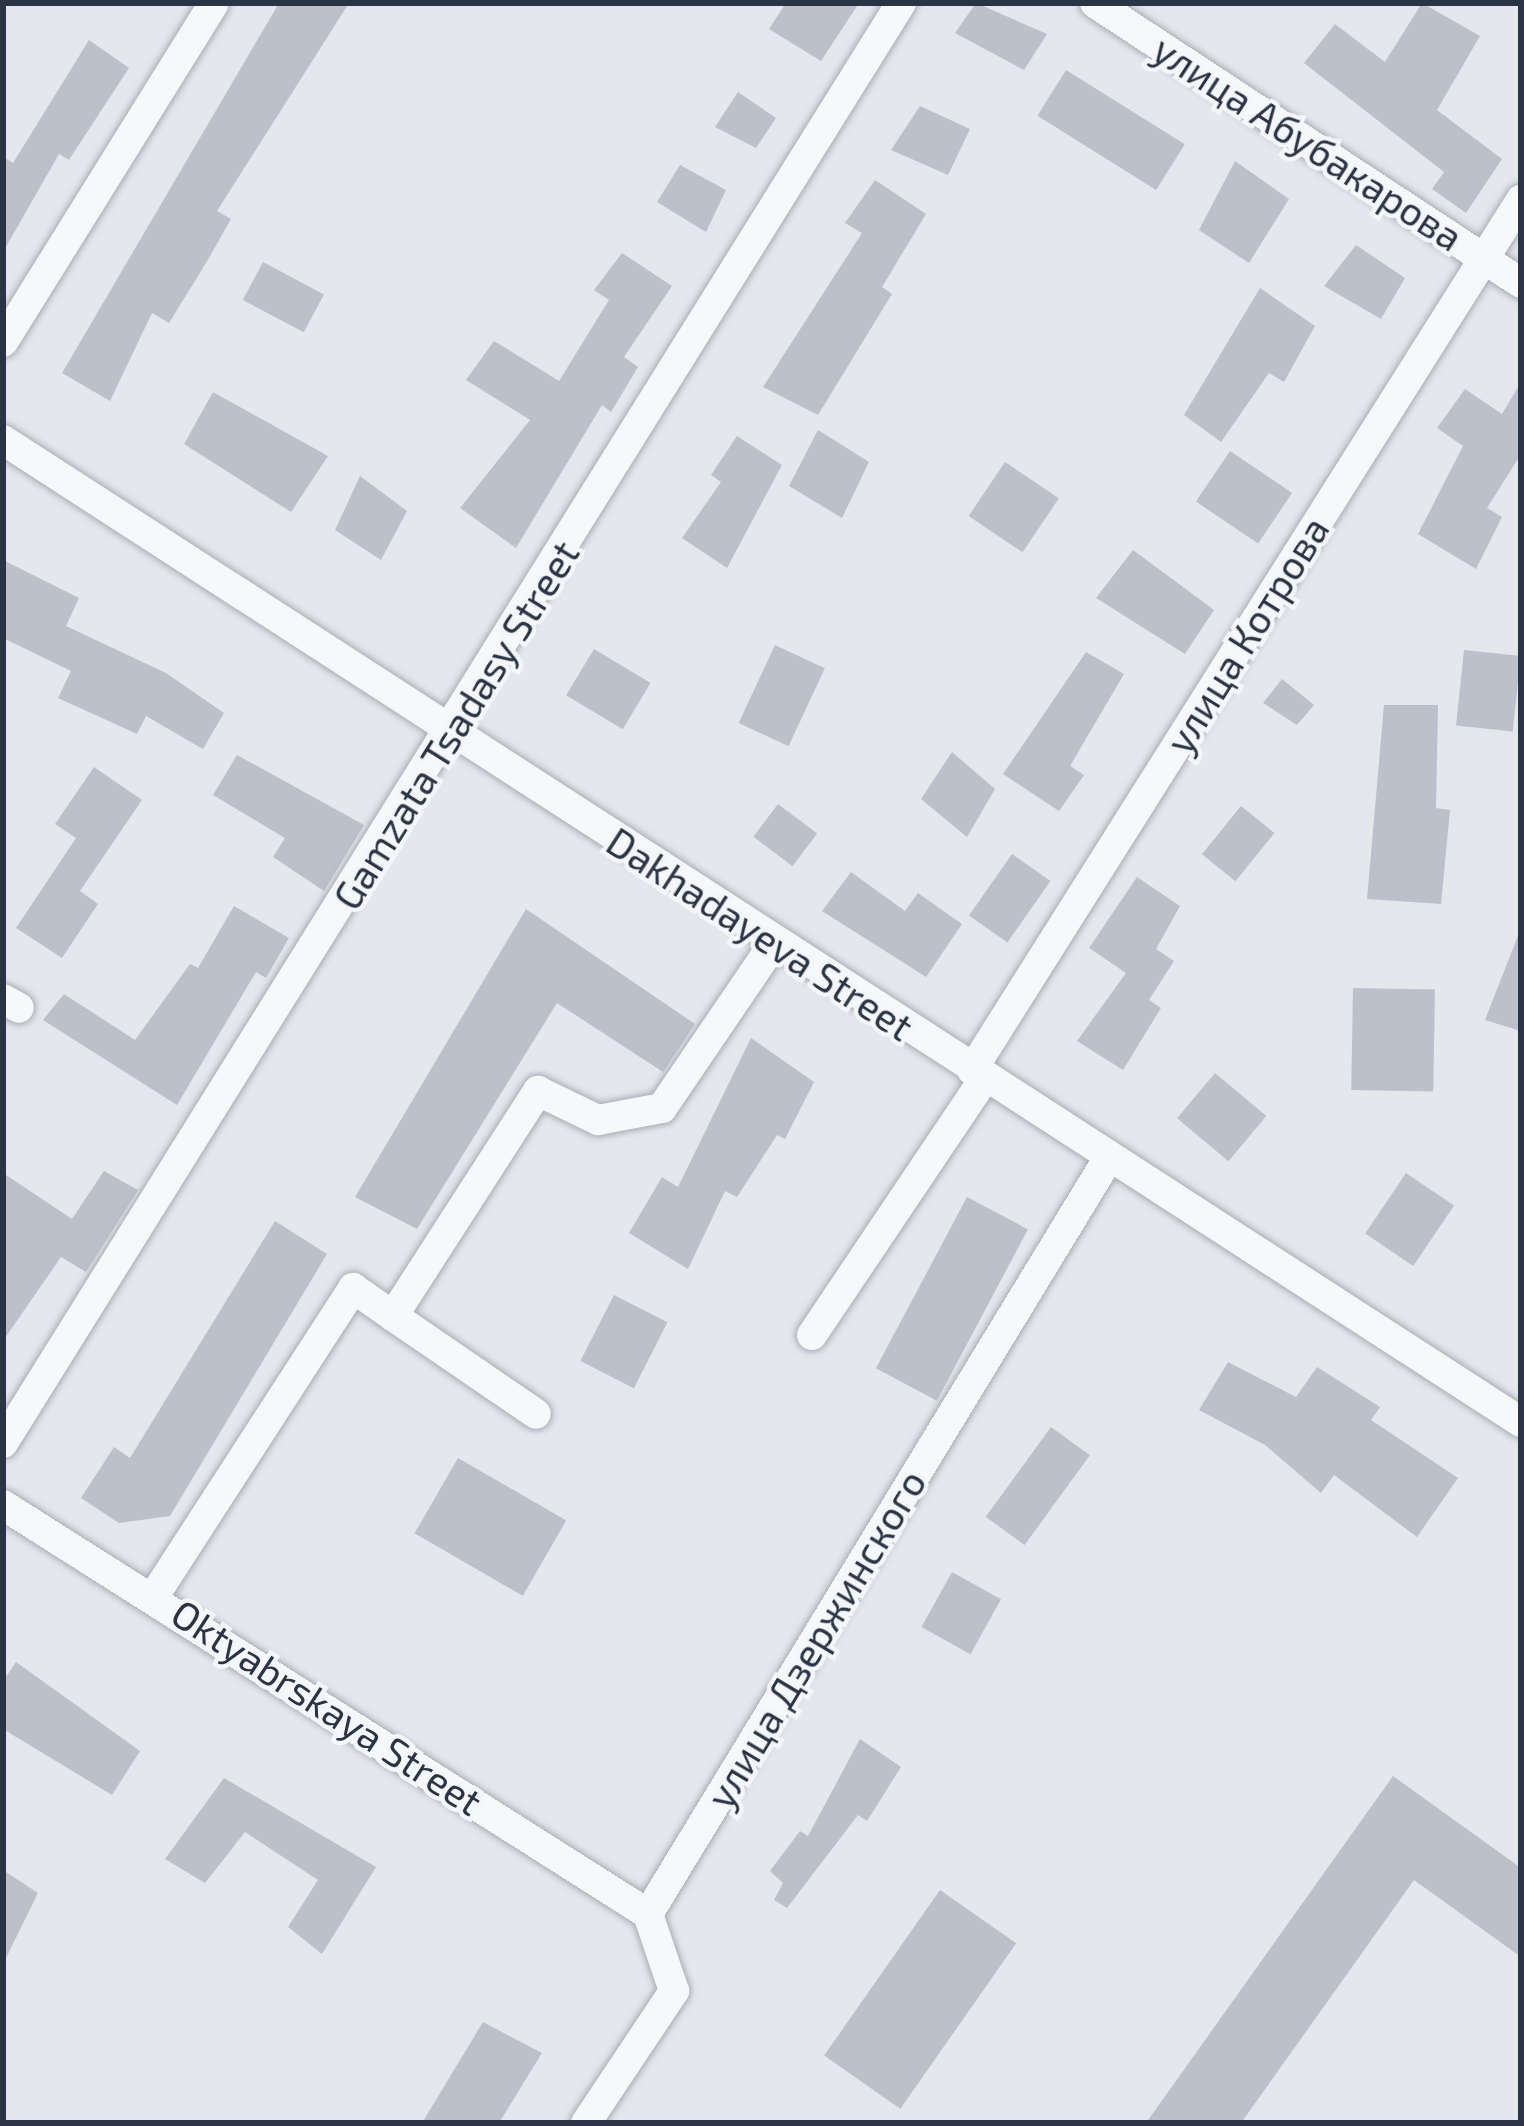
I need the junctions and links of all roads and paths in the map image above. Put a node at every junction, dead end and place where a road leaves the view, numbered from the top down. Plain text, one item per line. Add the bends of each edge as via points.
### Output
1 (214, 3) edge
2 (901, 3) edge
3 (1095, 3) edge
4 (1521, 200) edge
5 (1485, 259) junction
6 (1521, 283) edge
7 (3, 342) edge
8 (3, 440) edge
9 (451, 737) junction
10 (774, 943) junction
11 (979, 1074) junction
12 (1108, 1159) junction
13 (393, 1316) junction
14 (812, 1335) dead end
15 (536, 1414) dead end
16 (1521, 1422) edge
17 (3, 1443) edge
18 (3, 1505) edge
19 (154, 1595) junction
20 (648, 1914) junction
21 (586, 2123) edge

1 - 7 street
2 - 9 street, Gamzata Tsadasy Street
3 - 5 street, улица Абубакарова
4 - 5 street, улица Котрова
5 - 6 street, улица Абубакарова
5 - 11 street, улица Котрова
8 - 9 street, Dakhadayeva Street
9 - 10 street, Dakhadayeva Street
9 - 17 street, Gamzata Tsadasy Street
10 - 11 street, Dakhadayeva Street
10 - 13 street via 662,1108 598,1120 538,1090
11 - 12 street, Dakhadayeva Street
11 - 14 street, улица Котрова
12 - 16 street, Dakhadayeva Street
12 - 20 street, улица Дзержинского
13 - 15 street
13 - 19 street via 353,1288
18 - 19 street, Oktyabrskaya Street
19 - 20 street, Oktyabrskaya Street
20 - 21 street via 674,1990

